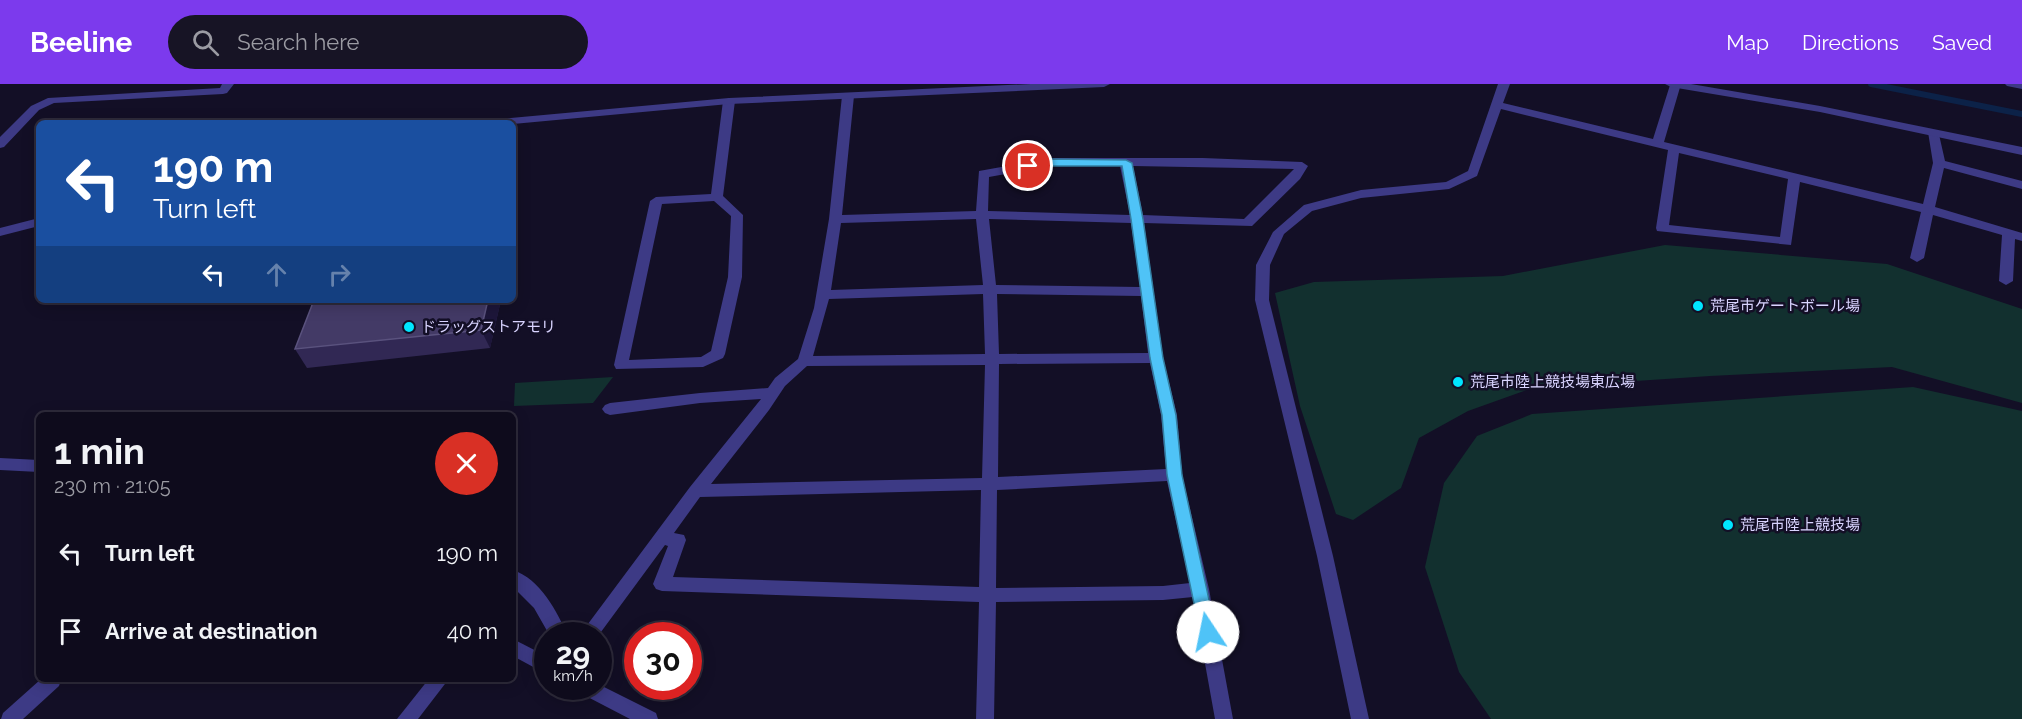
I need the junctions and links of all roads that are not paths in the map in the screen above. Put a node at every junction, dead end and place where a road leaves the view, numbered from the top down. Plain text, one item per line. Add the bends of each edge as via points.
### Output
1 (228, 84) edge
2 (1104, 84) edge
3 (1504, 84) edge
4 (1673, 84) edge
5 (2011, 84) edge
6 (1031, 85) edge
7 (2022, 86) edge
8 (849, 96) junction
9 (729, 101) junction
10 (1498, 105) junction
11 (516, 121) edge
12 (1934, 132) junction
13 (0, 144) edge
14 (1657, 144) junction
15 (1674, 148) junction
16 (2022, 151) edge
17 (1126, 163) junction
18 (1938, 163) junction
19 (1794, 177) junction
20 (2022, 185) edge
21 (717, 197) junction
22 (1928, 210) junction
23 (982, 215) junction
24 (835, 219) junction
25 (1137, 219) junction
26 (36, 223) edge
27 (0, 232) edge
28 (2016, 235) edge
29 (1917, 258) dead end
30 (2006, 281) dead end
31 (990, 289) junction
32 (1148, 292) junction
33 (822, 295) junction
34 (992, 358) junction
35 (1156, 358) junction
36 (804, 361) junction
37 (771, 393) junction
38 (610, 409) dead end
39 (0, 464) edge
40 (36, 466) edge
41 (1174, 475) junction
42 (988, 484) junction
43 (696, 492) junction
44 (662, 538) junction
45 (516, 579) edge
46 (1200, 589) junction
47 (987, 595) junction
48 (553, 622) edge
49 (599, 622) edge
50 (516, 649) edge
51 (534, 659) edge
52 (49, 682) edge
53 (437, 682) edge
54 (612, 700) edge
55 (10, 719) edge
56 (406, 719) edge
57 (649, 719) edge
58 (985, 719) edge
59 (1224, 719) edge
60 (1360, 719) edge

1 - 13 street via 223,91 52,100 35,108
2 - 6 street
3 - 10 street
4 - 12 street
4 - 14 street
5 - 7 street
6 - 8 street
8 - 9 street
8 - 24 street
9 - 11 street
9 - 21 street
10 - 14 street
10 - 60 street via 1473,173 1449,185 1361,194 1308,208 1279,232 1263,265 1262,300 1325,556
12 - 16 street
12 - 18 street
14 - 15 street
15 - 19 street
15 - 19 street via 1662,228 1786,242
17 - 23 street via 1051,162 983,174
17 - 25 street
17 - 25 street via 1302,166 1247,223
18 - 20 street
18 - 22 street
19 - 22 street
21 - 21 street via 737,215 735,277 718,354 703,362 621,365 656,201
22 - 28 street
22 - 29 street
23 - 24 street
23 - 25 street
23 - 31 street
24 - 33 street
25 - 32 street
26 - 27 street
28 - 30 street
31 - 32 street
31 - 33 street
31 - 34 street
32 - 35 street
33 - 36 street
34 - 35 street
34 - 36 street
34 - 42 street
35 - 41 street via 1169,415
36 - 37 street
37 - 38 street
37 - 43 street
39 - 40 street
41 - 42 street
41 - 46 street
42 - 43 street
42 - 47 street
43 - 44 street
44 - 47 street via 678,540 663,584
44 - 49 street
45 - 48 street via 529,589
46 - 47 street
46 - 59 street
47 - 58 street
50 - 51 street
52 - 55 street
53 - 56 street
54 - 57 street

